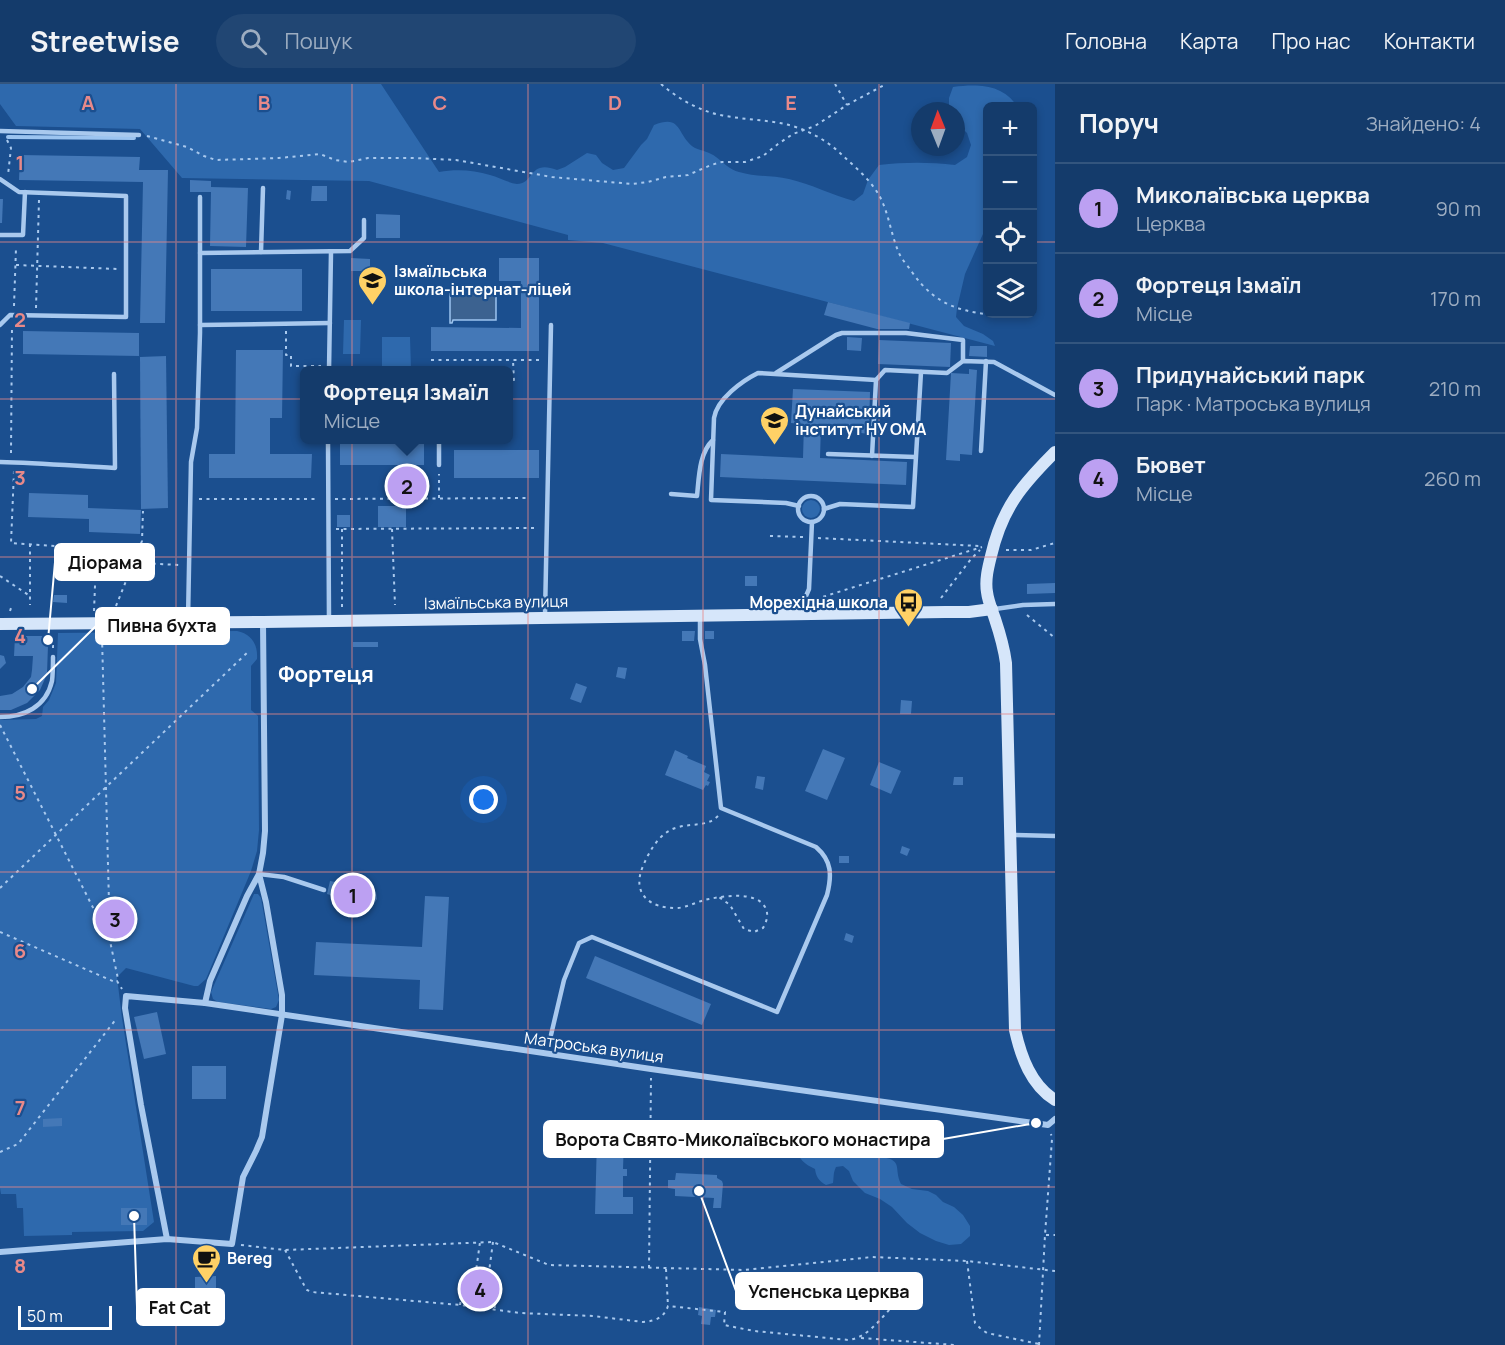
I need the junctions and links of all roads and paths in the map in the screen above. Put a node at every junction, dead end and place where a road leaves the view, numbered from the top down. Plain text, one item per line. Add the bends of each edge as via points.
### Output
1 (661, 84) edge
2 (835, 84) edge
3 (886, 84) edge
4 (847, 105) junction
5 (803, 130) junction
6 (2, 131) edge
7 (139, 135) joint
8 (0, 179) edge
9 (6, 182) junction
10 (263, 188) dead end
11 (25, 192) junction
12 (39, 197) dead end
13 (200, 197) dead end
14 (364, 220) dead end
15 (0, 235) edge
16 (16, 248) dead end
17 (261, 252) junction
18 (331, 252) junction
19 (200, 253) junction
20 (16, 265) junction
21 (37, 266) junction
22 (123, 269) dead end
23 (14, 305) dead end
24 (36, 307) dead end
25 (983, 314) edge
26 (12, 321) dead end
27 (330, 323) junction
28 (0, 325) edge
29 (200, 325) junction
30 (551, 325) dead end
31 (286, 333) dead end
32 (430, 360) dead end
33 (513, 360) junction
34 (541, 360) dead end
35 (963, 361) junction
36 (986, 361) junction
37 (300, 366) edge
38 (328, 366) edge
39 (921, 372) junction
40 (114, 374) dead end
41 (774, 374) junction
42 (876, 380) junction
43 (513, 383) edge
44 (1055, 395) edge
45 (713, 440) junction
46 (328, 444) edge
47 (439, 444) edge
48 (981, 452) dead end
49 (1055, 452) edge
50 (828, 454) dead end
51 (872, 456) junction
52 (915, 458) junction
53 (11, 459) dead end
54 (0, 462) edge
55 (439, 465) joint
56 (14, 466) dead end
57 (672, 494) dead end
58 (439, 498) junction
59 (527, 498) dead end
60 (190, 499) junction
61 (326, 499) dead end
62 (333, 499) dead end
63 (799, 506) junction
64 (824, 508) junction
65 (143, 511) dead end
66 (812, 522) junction
67 (546, 528) junction
68 (329, 529) junction
69 (342, 529) junction
70 (392, 529) junction
71 (770, 536) dead end
72 (808, 537) dead end
73 (815, 538) dead end
74 (1055, 543) edge
75 (30, 544) junction
76 (985, 546) junction
77 (1002, 550) dead end
78 (96, 561) junction
79 (133, 563) junction
80 (189, 566) junction
81 (0, 576) edge
82 (30, 596) junction
83 (941, 598) dead end
84 (816, 599) dead end
85 (12, 604) dead end
86 (1055, 604) edge
87 (30, 605) dead end
88 (395, 605) dead end
89 (116, 606) dead end
90 (992, 609) junction
91 (342, 611) dead end
92 (9, 614) dead end
93 (94, 614) dead end
94 (806, 614) junction
95 (1027, 615) dead end
96 (700, 616) junction
97 (545, 618) junction
98 (329, 621) junction
99 (263, 622) junction
100 (188, 623) junction
101 (0, 624) edge
102 (53, 634) dead end
103 (102, 637) dead end
104 (1055, 638) edge
105 (249, 651) dead end
106 (53, 657) joint
107 (0, 717) edge
108 (0, 726) edge
109 (106, 787) junction
110 (721, 808) junction
111 (56, 835) junction
112 (1010, 835) junction
113 (1055, 836) edge
114 (259, 874) junction
115 (0, 888) edge
116 (324, 890) dead end
117 (719, 897) junction
118 (0, 932) edge
119 (110, 941) junction
120 (117, 981) junction
121 (126, 996) junction
122 (205, 1003) junction
123 (125, 1008) junction
124 (282, 1015) junction
125 (551, 1035) dead end
126 (651, 1069) junction
127 (1055, 1100) edge
128 (1055, 1119) edge
129 (1048, 1125) junction
130 (0, 1152) edge
131 (1045, 1235) junction
132 (1055, 1235) edge
133 (166, 1239) junction
134 (480, 1242) junction
135 (493, 1242) junction
136 (232, 1244) junction
137 (285, 1250) junction
138 (0, 1252) edge
139 (967, 1262) junction
140 (649, 1268) junction
141 (666, 1269) junction
142 (1043, 1269) junction
143 (1055, 1271) edge
144 (460, 1305) junction
145 (668, 1306) junction
146 (495, 1309) junction
147 (890, 1309) dead end
148 (858, 1338) junction
149 (1039, 1344) edge
150 (955, 1345) edge

1 - 5 path via 700,109
2 - 4 path
3 - 4 path
4 - 5 path
5 - 7 path via 763,156 745,162 716,164 688,175 633,184 552,177 456,160 368,158 349,162 320,154 216,160 188,147
5 - 25 path via 824,140 868,180 880,197 900,255 934,297
6 - 7 lane
6 - 9 path via 11,148
8 - 9 lane
9 - 11 lane
10 - 17 lane
11 - 15 lane via 23,235
11 - 28 lane via 126,196 126,317 10,315
12 - 21 path
13 - 19 lane
14 - 18 lane via 364,238 350,251
16 - 20 path
17 - 18 lane
17 - 19 lane
18 - 27 lane
19 - 29 lane
20 - 21 path
20 - 23 path
21 - 22 path
21 - 24 path
26 - 53 path
27 - 29 lane
27 - 38 lane
29 - 60 lane
30 - 67 lane
31 - 37 path via 286,355 291,355 291,366
32 - 33 path
33 - 34 path
33 - 43 path
35 - 36 lane
35 - 39 lane via 947,373
35 - 41 lane via 963,340 849,332 836,335
36 - 44 lane
36 - 48 lane
39 - 42 lane via 885,370
39 - 52 lane
40 - 54 lane via 115,468
41 - 42 lane
41 - 45 lane via 752,376 721,401 715,412
42 - 51 lane
45 - 57 lane via 700,469 697,496
45 - 63 lane via 711,500 786,502
46 - 68 lane
47 - 55 lane
49 - 90 street via 1025,482 1004,515 987,578
50 - 51 lane
51 - 52 lane
52 - 64 lane via 913,507 840,504
55 - 58 path
56 - 75 path via 12,543
58 - 59 path
58 - 62 path
60 - 61 path
60 - 80 lane
63 - 64 lane via 806,498 814,497
63 - 66 lane via 801,518
64 - 66 lane via 819,519
65 - 79 path via 142,541
66 - 94 lane
67 - 70 path
67 - 97 lane
68 - 69 path
68 - 98 lane
69 - 70 path
69 - 91 path
70 - 88 path
71 - 72 path
73 - 76 path
74 - 77 path via 1031,550
75 - 78 path via 70,547
75 - 82 path
76 - 83 path
76 - 84 path
78 - 79 path
78 - 93 path
79 - 80 path
79 - 89 path
80 - 100 lane
81 - 82 path
82 - 87 path
85 - 92 path
86 - 90 lane
90 - 94 street, Ізмаїльська вулиця
90 - 112 street via 1005,655
94 - 96 street, Ізмаїльська вулиця
95 - 104 path
96 - 97 street, Ізмаїльська вулиця
96 - 110 lane
97 - 98 street, Ізмаїльська вулиця
98 - 99 street, Ізмаїльська вулиця
99 - 100 street, Ізмаїльська вулиця
99 - 114 street via 265,831
100 - 101 street, Ізмаїльська вулиця
102 - 106 path
103 - 109 path
105 - 109 path
106 - 107 lane via 49,690 40,703 19,715
108 - 111 path
109 - 111 path
109 - 119 path
110 - 117 path via 707,824 669,830 649,854 638,879 640,892 659,905 678,908
110 - 125 lane via 816,848 829,865 826,895 777,1012 592,937 579,944 564,980
111 - 115 path
111 - 119 path
112 - 113 lane
112 - 127 street via 1015,1030 1031,1074
114 - 116 lane via 284,877
114 - 122 street via 210,981
114 - 124 street via 282,995
117 - 117 path via 739,895 758,899 767,910 763,928 754,933 744,929 730,905
118 - 120 path
119 - 120 path
120 - 121 path
121 - 122 street, Матроська вулиця
121 - 123 street
122 - 124 street, Матроська вулиця
123 - 130 path via 18,1144
123 - 133 street
124 - 126 street, Матроська вулиця
124 - 136 street via 261,1137 243,1177
126 - 129 street, Матроська вулиця
126 - 140 path
128 - 129 street
129 - 131 path via 1052,1139
131 - 132 path
131 - 142 path
133 - 136 street
133 - 138 street
134 - 135 path
134 - 137 path
134 - 144 path via 473,1293 463,1295
135 - 140 path via 549,1265
135 - 146 path via 486,1294 494,1299
136 - 137 path
137 - 144 path via 307,1290 312,1292
139 - 141 path via 872,1257 744,1270
139 - 142 path
139 - 149 path via 975,1323 987,1333
140 - 141 path
141 - 145 path
142 - 143 path
142 - 149 path
144 - 146 path
145 - 146 path via 666,1313 651,1322
145 - 148 path via 725,1312 724,1325 754,1331
147 - 148 path
148 - 150 path

